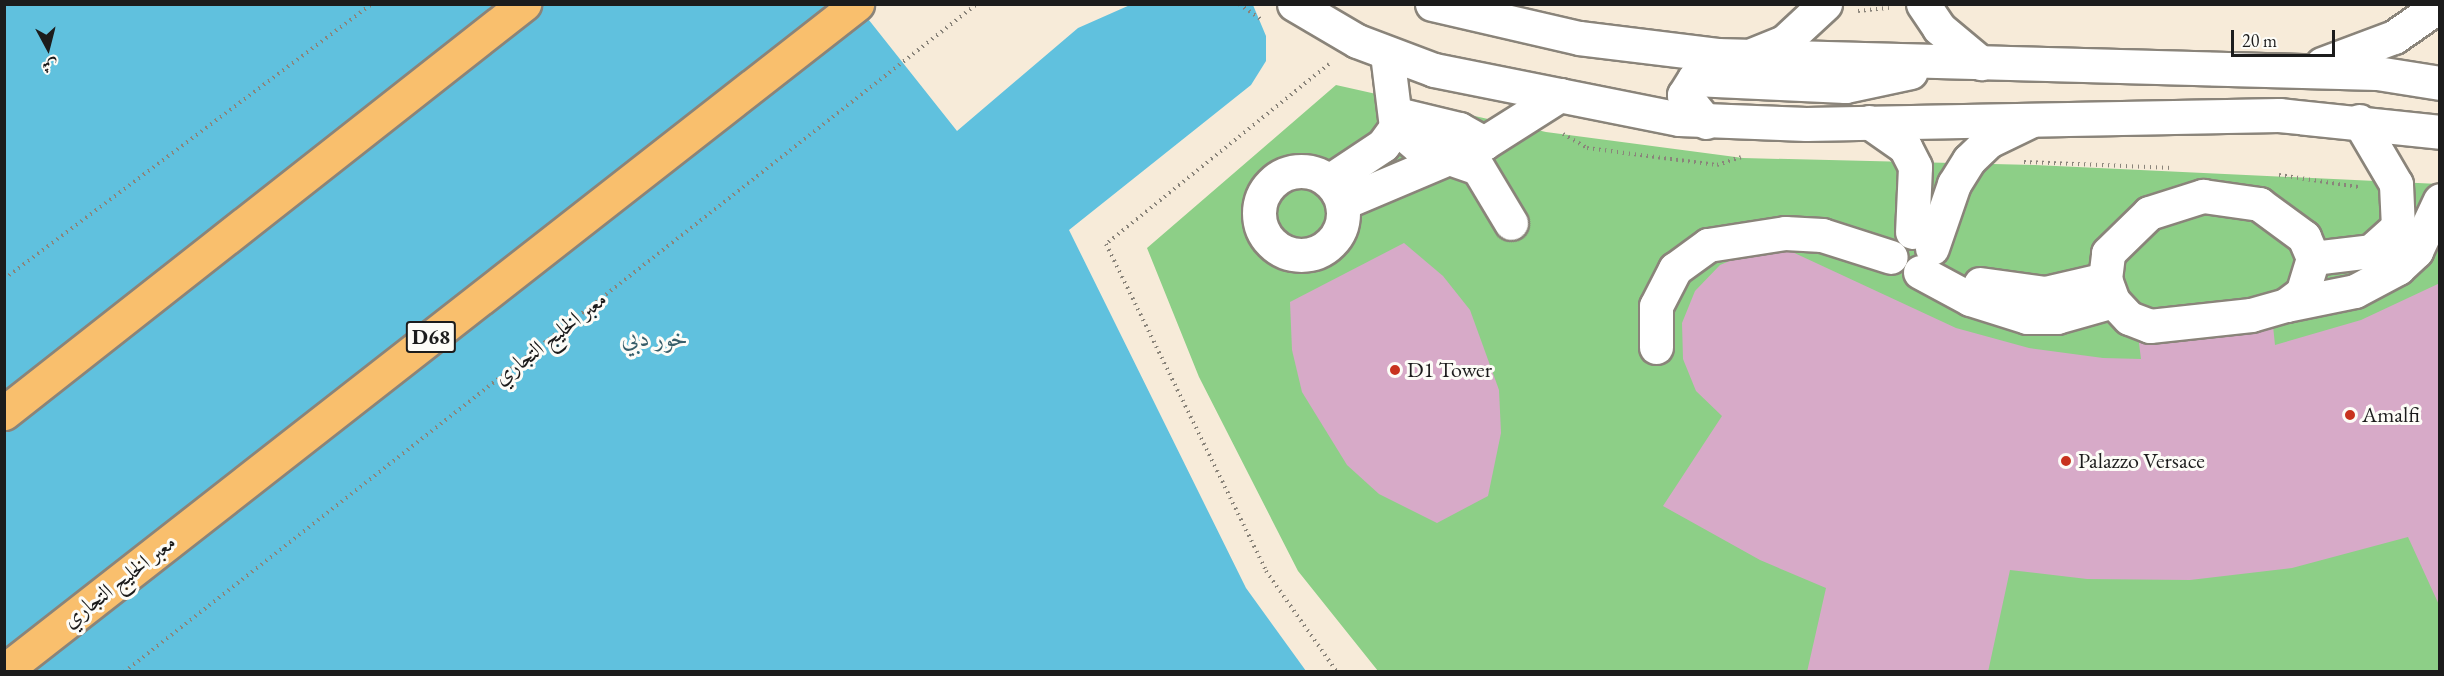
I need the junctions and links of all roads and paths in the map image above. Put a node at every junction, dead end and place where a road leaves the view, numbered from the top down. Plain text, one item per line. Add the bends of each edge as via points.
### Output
1 (372, 4) edge
2 (524, 4) edge
3 (857, 4) edge
4 (977, 4) edge
5 (1294, 4) edge
6 (1432, 4) edge
7 (1924, 5) edge
8 (2439, 5) edge
9 (1822, 9) edge
10 (1357, 41) junction
11 (1386, 54) junction
12 (1751, 55) junction
13 (1934, 61) junction
14 (1981, 63) junction
15 (2286, 71) junction
16 (2439, 83) edge
17 (1560, 95) junction
18 (2040, 117) junction
19 (1396, 121) junction
20 (2359, 121) junction
21 (1706, 122) junction
22 (1869, 122) junction
23 (2439, 132) edge
24 (1484, 143) junction
25 (1449, 158) junction
26 (2396, 184) junction
27 (2439, 191) edge
28 (2439, 200) edge
29 (1511, 223) dead end
30 (2415, 246) edge
31 (1924, 252) junction
32 (2313, 258) junction
33 (4, 279) edge
34 (2108, 290) junction
35 (2286, 305) junction
36 (1656, 347) dead end
37 (4, 413) edge
38 (4, 671) edge
39 (124, 672) edge
40 (1337, 672) edge

1 - 33 path
2 - 37 highway
3 - 38 highway, معبر الخليج التجاري / D68
4 - 39 path, معبر الخليج التجاري
5 - 10 street
6 - 12 street via 1579,38
7 - 9 path
7 - 14 street via 1939,28
8 - 15 street via 2394,37 2342,60
9 - 12 street via 1784,42
10 - 11 street
10 - 40 path via 1106,244 1266,571
11 - 17 street via 1482,82
11 - 19 street
12 - 13 street
13 - 14 street
13 - 21 street via 1906,74 1845,86 1694,79 1684,95
14 - 15 street
15 - 16 street via 2377,73
17 - 21 street
17 - 24 street
18 - 20 street via 2169,114
18 - 22 street
18 - 31 street via 1997,136 1969,160
19 - 24 street via 1459,129
19 - 25 street via 1420,148
19 - 25 street via 1383,145 1336,192
20 - 23 street
20 - 26 street
21 - 22 street
22 - 31 street via 1905,147 1915,166
24 - 25 street
25 - 29 street via 1478,168
26 - 27 street
26 - 30 street via 2400,213
28 - 30 street
30 - 32 street via 2352,257
30 - 35 street via 2378,282
31 - 34 street via 1957,273 2014,292
31 - 36 street via 1895,239 1891,257 1822,235 1785,233 1708,245 1675,269 1656,306
32 - 34 street via 2304,237 2284,218 2250,201 2203,196 2175,202 2126,231 2108,253
32 - 35 street via 2302,293
34 - 35 street via 2129,318 2150,326 2251,315

